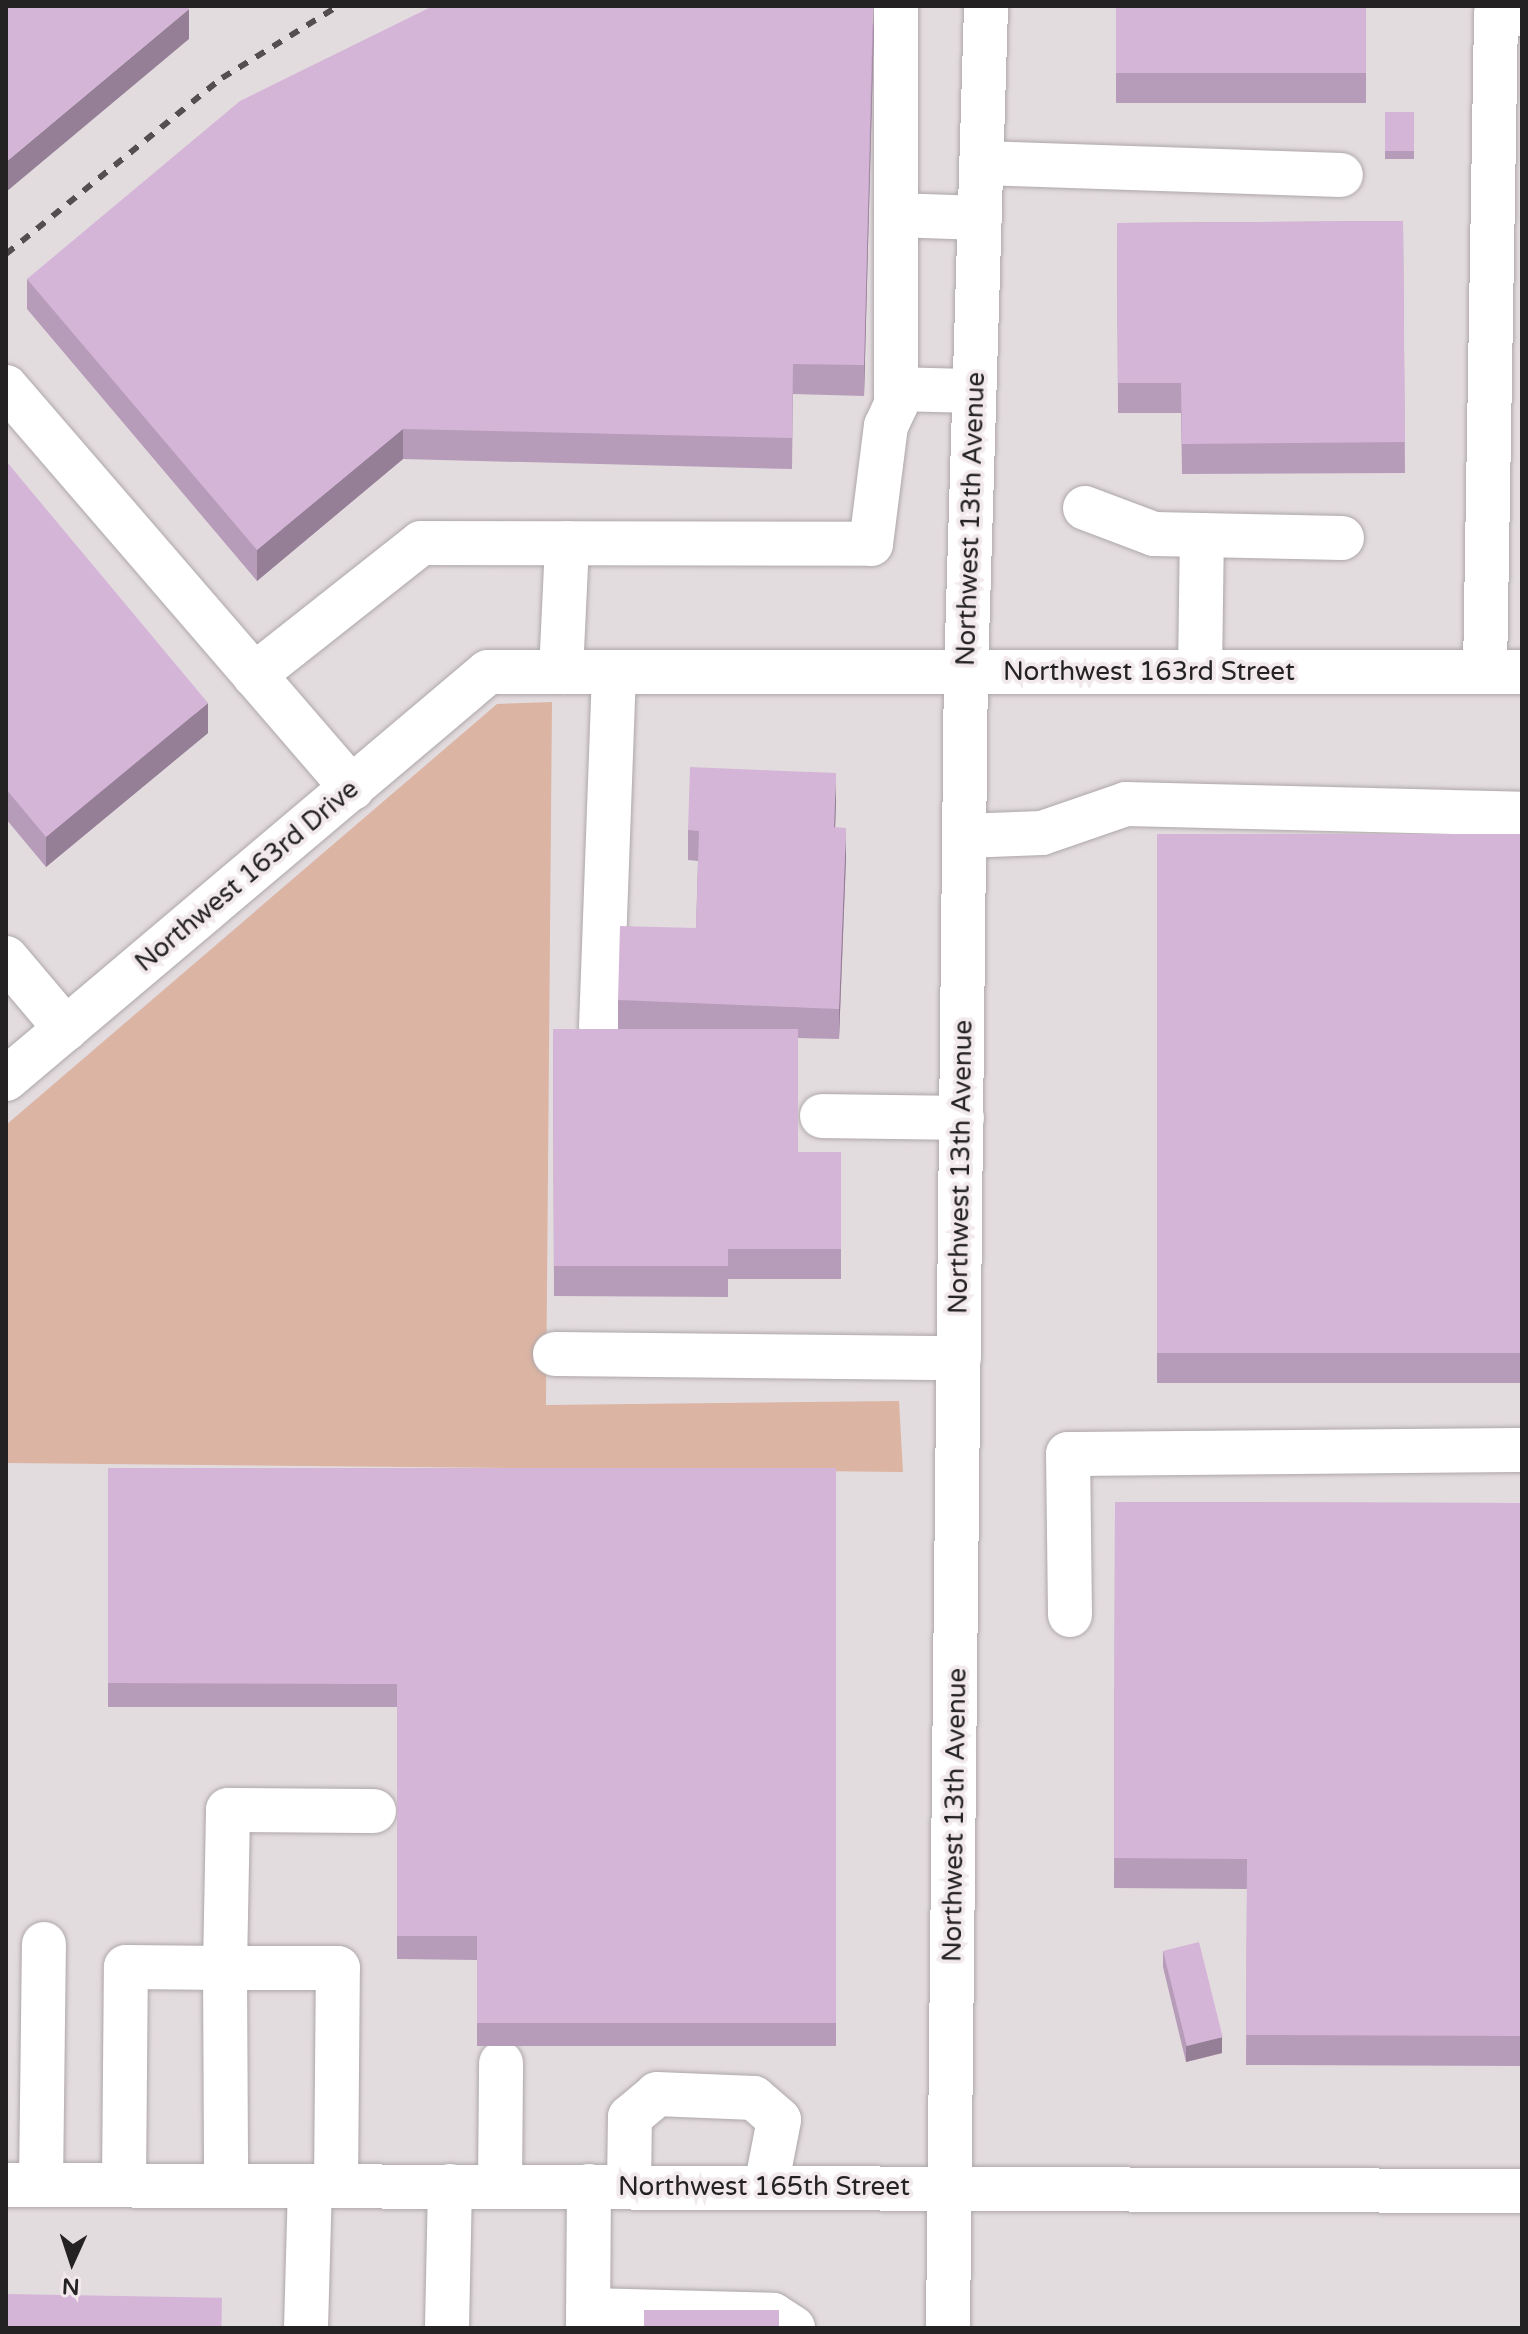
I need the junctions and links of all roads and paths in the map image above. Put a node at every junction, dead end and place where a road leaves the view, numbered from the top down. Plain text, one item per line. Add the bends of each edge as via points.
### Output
1 (896, 6) edge
2 (986, 6) edge
3 (1522, 14) edge
4 (981, 163) junction
5 (1341, 175) dead end
6 (896, 215) junction
7 (980, 218) junction
8 (6, 387) edge
9 (896, 389) junction
10 (974, 391) junction
11 (1085, 508) dead end
12 (1202, 535) junction
13 (1342, 538) dead end
14 (567, 543) junction
15 (488, 672) joint
16 (561, 672) junction
17 (614, 672) junction
18 (1200, 672) junction
19 (1503, 672) edge
20 (966, 673) junction
21 (254, 675) junction
22 (352, 788) junction
23 (1522, 814) edge
24 (964, 836) junction
25 (6, 958) edge
26 (601, 1027) edge
27 (66, 1029) junction
28 (6, 1079) edge
29 (822, 1116) dead end
30 (962, 1118) junction
31 (555, 1354) dead end
32 (959, 1358) junction
33 (1522, 1450) edge
34 (1070, 1615) dead end
35 (374, 1811) dead end
36 (44, 1944) dead end
37 (225, 1968) junction
38 (501, 2063) dead end
39 (23, 2185) edge
40 (124, 2185) junction
41 (226, 2185) junction
42 (323, 2186) junction
43 (450, 2186) junction
44 (500, 2186) junction
45 (609, 2186) junction
46 (766, 2187) junction
47 (951, 2187) junction
48 (1522, 2191) edge
49 (588, 2319) edge
50 (306, 2328) edge
51 (447, 2328) edge
52 (793, 2328) edge
53 (948, 2328) edge

1 - 6 street
2 - 4 street, Northwest 13th Avenue
3 - 19 street via 1496,14
4 - 5 street
4 - 7 street, Northwest 13th Avenue
6 - 7 street
6 - 9 street
7 - 10 street, Northwest 13th Avenue
8 - 21 street
9 - 10 street
9 - 14 street via 871,544
10 - 20 street, Northwest 13th Avenue
11 - 12 street via 1154,534
12 - 13 street
12 - 18 street
14 - 16 street
14 - 21 street via 421,543
15 - 16 street, Northwest 163rd Street
15 - 22 street, Northwest 163rd Drive
16 - 17 street, Northwest 163rd Street
17 - 20 street, Northwest 163rd Street
17 - 26 street
18 - 19 street, Northwest 163rd Street
18 - 20 street, Northwest 163rd Street
20 - 24 street, Northwest 13th Avenue
21 - 22 street
22 - 27 street, Northwest 163rd Drive
23 - 24 street via 1126,804 1042,833
24 - 30 street, Northwest 13th Avenue
25 - 27 street
27 - 28 street, Northwest 163rd Drive
29 - 30 street
30 - 32 street, Northwest 13th Avenue
31 - 32 street
32 - 47 street, Northwest 13th Avenue
33 - 34 street via 1068,1454
35 - 37 street via 228,1810
36 - 39 street
37 - 40 street via 126,1967
37 - 41 street
37 - 42 street via 338,1968
38 - 44 street
39 - 40 street, Northwest 165th Street
40 - 41 street, Northwest 165th Street
41 - 42 street, Northwest 165th Street
42 - 43 street, Northwest 165th Street
42 - 50 street
43 - 44 street, Northwest 165th Street
43 - 51 street
44 - 45 street, Northwest 165th Street
45 - 46 street, Northwest 165th Street
45 - 46 street via 630,2117 657,2094 754,2098 779,2120
45 - 49 street
46 - 47 street, Northwest 165th Street
47 - 48 street, Northwest 165th Street
47 - 53 street, Northwest 13th Avenue
49 - 52 street via 773,2315

